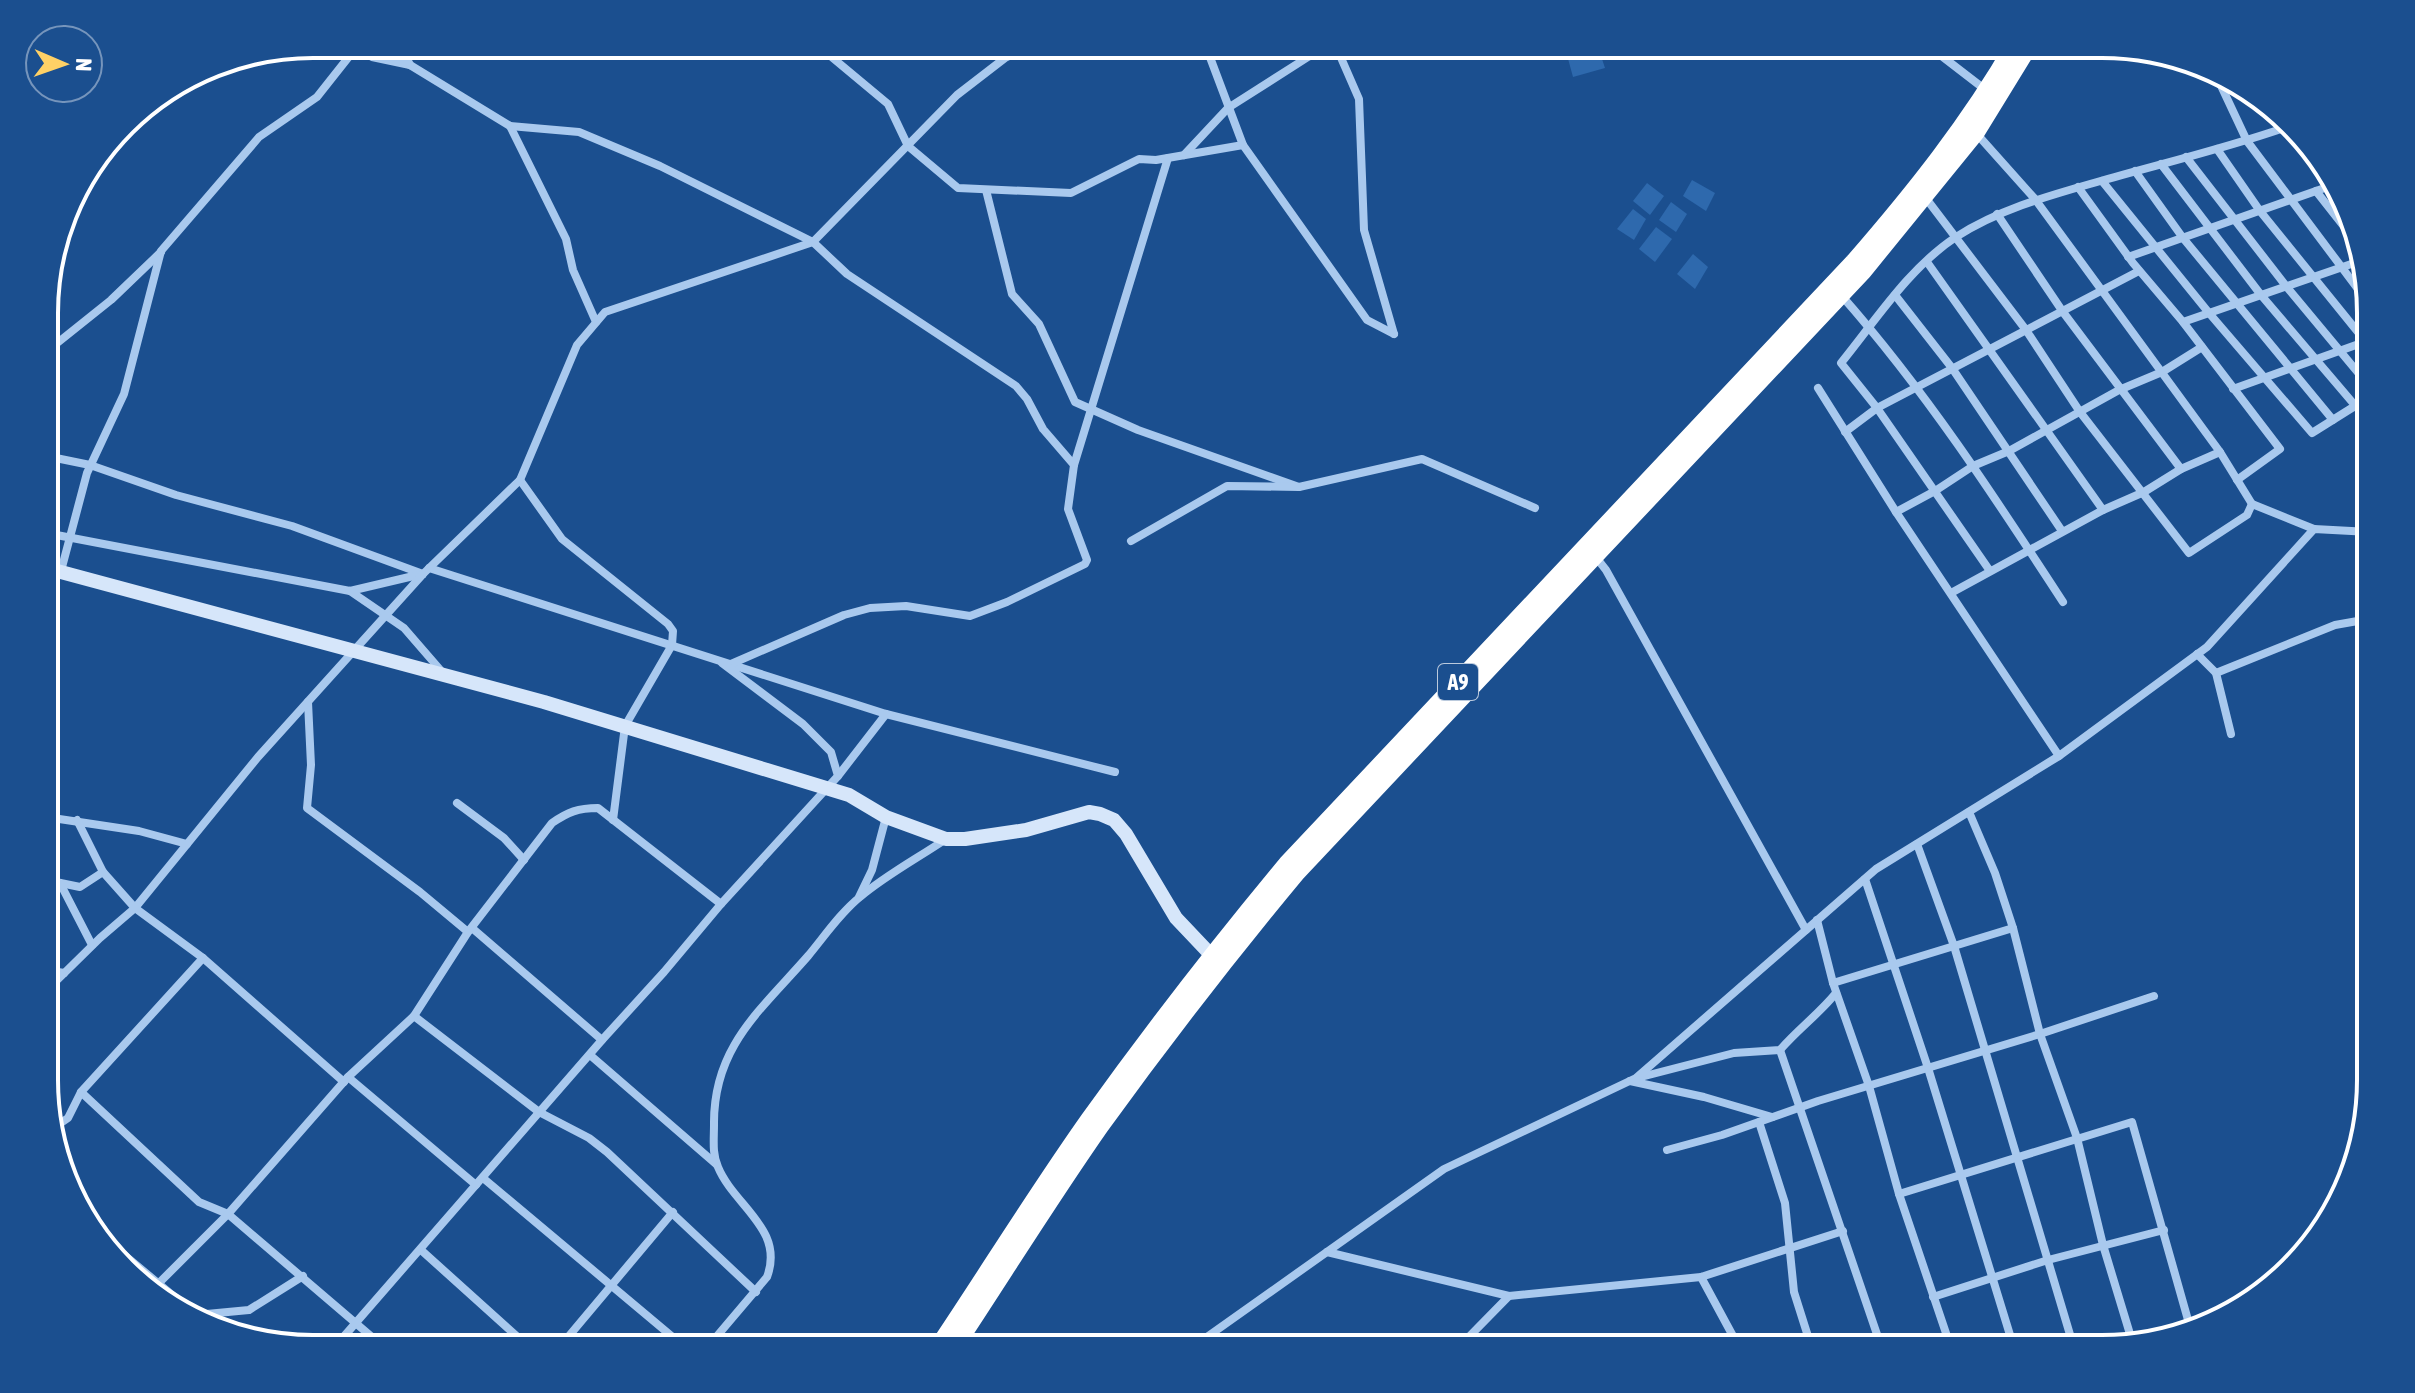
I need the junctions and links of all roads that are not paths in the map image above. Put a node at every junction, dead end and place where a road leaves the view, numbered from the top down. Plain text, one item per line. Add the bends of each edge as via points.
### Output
1 (348, 58) edge
2 (377, 58) edge
3 (407, 58) edge
4 (833, 58) edge
5 (1005, 58) edge
6 (1210, 58) edge
7 (1306, 58) edge
8 (1341, 58) edge
9 (1944, 58) edge
10 (2007, 58) edge
11 (2021, 58) edge
12 (410, 65) junction
13 (2222, 89) edge
14 (1987, 91) junction
15 (1228, 108) junction
16 (510, 126) junction
17 (2279, 130) edge
18 (1976, 132) junction
19 (2247, 141) junction
20 (1243, 145) junction
21 (908, 146) junction
22 (2217, 149) junction
23 (1184, 155) junction
24 (2186, 157) junction
25 (1168, 158) junction
26 (2161, 164) junction
27 (2135, 171) junction
28 (2102, 181) junction
29 (2078, 187) junction
30 (2324, 188) edge
31 (986, 190) junction
32 (2316, 191) junction
33 (1925, 197) junction
34 (2035, 199) junction
35 (2290, 200) junction
36 (2260, 211) junction
37 (1997, 214) junction
38 (2235, 220) junction
39 (2340, 221) edge
40 (2211, 229) junction
41 (1954, 238) junction
42 (2183, 238) junction
43 (813, 242) junction
44 (2157, 248) junction
45 (161, 251) junction
46 (2128, 257) junction
47 (1927, 262) junction
48 (2352, 264) edge
49 (2341, 267) junction
50 (2139, 271) junction
51 (2313, 277) junction
52 (2286, 286) junction
53 (2355, 286) edge
54 (2101, 292) junction
55 (1841, 295) junction
56 (1895, 295) junction
57 (2261, 295) junction
58 (2236, 303) junction
59 (2063, 312) junction
60 (2209, 313) junction
61 (596, 322) junction
62 (2183, 322) junction
63 (2356, 327) edge
64 (1870, 328) junction
65 (2026, 330) junction
66 (58, 342) edge
67 (2356, 345) edge
68 (2202, 347) junction
69 (1989, 349) junction
70 (2339, 350) junction
71 (2314, 360) junction
72 (1952, 368) junction
73 (2288, 368) junction
74 (2356, 370) edge
75 (2162, 372) junction
76 (2265, 376) junction
77 (1917, 387) junction
78 (1818, 388) dead end
79 (2233, 389) junction
80 (2119, 390) junction
81 (2355, 406) joint
82 (1877, 408) junction
83 (1091, 409) junction
84 (2080, 412) junction
85 (2333, 420) junction
86 (2047, 430) junction
87 (1845, 432) junction
88 (2009, 451) junction
89 (2220, 452) junction
90 (58, 458) edge
91 (90, 465) junction
92 (1074, 465) junction
93 (1973, 466) junction
94 (2181, 469) junction
95 (520, 480) junction
96 (2237, 480) junction
97 (1299, 487) junction
98 (1935, 491) junction
99 (2144, 492) junction
100 (2252, 504) junction
101 (1535, 508) dead end
102 (2103, 510) junction
103 (1896, 512) junction
104 (2314, 529) junction
105 (2062, 531) junction
106 (2356, 531) edge
107 (58, 536) edge
108 (70, 538) junction
109 (1131, 541) dead end
110 (2028, 549) junction
111 (1595, 555) junction
112 (58, 562) edge
113 (58, 571) edge
114 (426, 571) junction
115 (1990, 571) junction
116 (350, 591) junction
117 (1951, 593) junction
118 (2063, 602) dead end
119 (386, 616) junction
120 (2356, 621) edge
121 (672, 645) junction
122 (354, 652) junction
123 (2197, 654) junction
124 (726, 664) junction
125 (2216, 673) junction
126 (447, 676) junction
127 (308, 702) junction
128 (886, 714) junction
129 (625, 726) junction
130 (2231, 734) dead end
131 (2059, 756) junction
132 (1115, 772) dead end
133 (838, 776) junction
134 (825, 787) junction
135 (457, 803) dead end
136 (1969, 812) junction
137 (886, 817) junction
138 (58, 818) edge
139 (77, 820) junction
140 (613, 820) junction
141 (946, 839) junction
142 (187, 844) junction
143 (1917, 844) junction
144 (524, 860) junction
145 (103, 872) junction
146 (1865, 879) junction
147 (58, 884) edge
148 (61, 885) junction
149 (859, 897) junction
150 (721, 904) junction
151 (135, 908) junction
152 (1817, 920) junction
153 (2013, 928) junction
154 (470, 930) junction
155 (1806, 930) junction
156 (92, 945) junction
157 (1954, 946) junction
158 (1212, 956) junction
159 (203, 958) junction
160 (1895, 965) junction
161 (58, 972) edge
162 (64, 973) junction
163 (58, 979) edge
164 (1834, 988) junction
165 (2154, 996) dead end
166 (414, 1016) junction
167 (2040, 1034) junction
168 (602, 1040) junction
169 (1780, 1050) junction
170 (1986, 1050) junction
171 (590, 1055) junction
172 (1928, 1068) junction
173 (346, 1080) junction
174 (1633, 1080) junction
175 (1869, 1086) junction
176 (81, 1092) junction
177 (1798, 1108) junction
178 (539, 1112) junction
179 (1772, 1117) junction
180 (62, 1122) edge
181 (1759, 1122) junction
182 (2077, 1138) junction
183 (1667, 1150) dead end
184 (2018, 1156) junction
185 (716, 1165) junction
186 (1961, 1174) junction
187 (480, 1182) junction
188 (1899, 1194) junction
189 (673, 1212) junction
190 (228, 1214) junction
191 (2164, 1230) junction
192 (1843, 1231) junction
193 (2103, 1245) junction
194 (1790, 1249) junction
195 (421, 1250) junction
196 (1327, 1252) junction
197 (2048, 1260) junction
198 (303, 1276) junction
199 (1701, 1277) junction
200 (1992, 1277) junction
201 (160, 1283) edge
202 (610, 1286) junction
203 (756, 1292) junction
204 (1509, 1296) junction
205 (1933, 1297) junction
206 (213, 1315) edge
207 (2188, 1319) edge
208 (355, 1324) junction
209 (2130, 1333) edge
210 (1471, 1334) edge
211 (1732, 1334) edge
212 (1807, 1334) edge
213 (1877, 1334) edge
214 (1946, 1334) edge
215 (2010, 1334) edge
216 (2070, 1334) edge
217 (345, 1335) edge
218 (369, 1335) edge
219 (515, 1335) edge
220 (570, 1335) edge
221 (670, 1335) edge
222 (718, 1335) edge
223 (947, 1335) edge
224 (962, 1335) edge
225 (1210, 1335) edge

1 - 45 street via 317,97 259,137
2 - 12 street
3 - 12 street
4 - 21 street via 888,104
5 - 21 street via 957,95
6 - 15 street
7 - 15 street
8 - 20 street via 1359,99 1364,230 1394,334 1367,320
9 - 14 street
10 - 14 highway, A9
11 - 18 highway, A9
12 - 16 street
13 - 19 street
14 - 158 highway, A9 via 1854,262 1297,853
15 - 20 street
15 - 23 street
16 - 43 street via 579,132
16 - 61 street via 566,239
17 - 19 street
18 - 33 highway, A9
18 - 34 street
19 - 22 street
19 - 35 street
20 - 23 street
21 - 31 street via 958,188
21 - 43 street
22 - 24 street
22 - 36 street
23 - 25 street
24 - 26 street
24 - 38 street
25 - 31 street via 1139,159 1071,193
25 - 83 street
26 - 27 street
26 - 40 street
27 - 28 street
27 - 42 street
28 - 29 street
28 - 44 street
29 - 34 street
29 - 46 street
30 - 32 street
31 - 83 street via 1012,294 1039,324 1075,402
32 - 35 street
32 - 39 street
33 - 41 street
33 - 55 highway, A9
34 - 37 street
34 - 54 street
35 - 36 street
35 - 49 street
36 - 38 street
36 - 51 street
37 - 41 street
37 - 59 street
38 - 40 street
38 - 52 street
40 - 42 street
40 - 57 street
41 - 47 street
41 - 65 street
42 - 44 street
42 - 58 street
43 - 61 street via 605,312
43 - 92 street via 847,274 1016,386
44 - 46 street
44 - 60 street
45 - 66 street
45 - 91 street via 124,394
46 - 50 street
47 - 56 street
47 - 69 street
48 - 49 street
49 - 51 street
49 - 53 street
50 - 54 street
50 - 62 street
51 - 52 street
51 - 63 street
52 - 57 street
52 - 70 street
54 - 59 street
54 - 75 street
55 - 64 street
55 - 111 highway, A9
56 - 64 street
56 - 72 street
57 - 58 street
57 - 71 street
58 - 60 street
58 - 73 street
59 - 65 street
59 - 80 street
60 - 62 street
60 - 76 street
61 - 95 street via 577,345
62 - 68 street
64 - 77 street
64 - 82 street via 1841,363
65 - 69 street
65 - 84 street
67 - 70 street
68 - 75 street
68 - 79 street
69 - 72 street
69 - 86 street
70 - 71 street
70 - 74 street
71 - 73 street
71 - 81 street
72 - 77 street
72 - 88 street
73 - 76 street
73 - 85 street
75 - 80 street
75 - 89 street
76 - 79 street
76 - 85 street via 2312,433
77 - 82 street
77 - 93 street
78 - 87 street
79 - 96 street via 2280,449
80 - 84 street
80 - 94 street
81 - 85 street
82 - 87 street
82 - 98 street
83 - 92 street
83 - 97 street
84 - 86 street
84 - 99 street
86 - 88 street
86 - 102 street
87 - 103 street
88 - 93 street
88 - 105 street
89 - 94 street
89 - 96 street
90 - 91 street
91 - 108 street
91 - 114 street
92 - 124 street via 1068,509 1085,564 970,616 906,606 870,608
93 - 98 street
93 - 110 street
94 - 99 street
95 - 114 street
95 - 121 street via 562,539 668,624
96 - 100 street
97 - 101 street via 1422,459
97 - 109 street via 1227,486
98 - 103 street
98 - 115 street
99 - 100 street via 2189,553 2247,515
99 - 102 street
100 - 104 street
102 - 105 street
103 - 117 street
104 - 106 street
104 - 123 street
105 - 110 street
107 - 108 street
108 - 112 street
108 - 116 street
110 - 115 street
110 - 118 street
111 - 155 street
111 - 224 highway, A9 via 1297,872 1237,944 1098,1129
113 - 122 street
114 - 116 street
114 - 119 street
114 - 121 street
115 - 117 street
116 - 119 street
117 - 131 street
119 - 122 street
119 - 126 street via 404,628
120 - 125 street
121 - 124 street
121 - 129 street
122 - 126 street
122 - 127 street
123 - 125 street
123 - 131 street
124 - 128 street
124 - 133 street via 803,724 831,752
125 - 130 street
126 - 129 street
127 - 142 street
127 - 154 street via 307,808
128 - 132 street
128 - 133 street
129 - 134 street
129 - 140 street
131 - 136 street
133 - 134 street
134 - 137 street
134 - 150 street
135 - 144 street
136 - 143 street
136 - 153 street
137 - 141 street
137 - 149 street
138 - 139 street
139 - 142 street
139 - 145 street
140 - 144 street via 598,808 569,811 552,823
140 - 150 street
141 - 149 street
141 - 158 street via 1026,830 1089,812 1114,820 1176,918
142 - 151 street
143 - 146 street
143 - 157 street
144 - 154 street
145 - 148 street via 80,887
145 - 151 street
146 - 152 street
146 - 160 street
147 - 148 street
148 - 156 street
149 - 185 street via 742,1031 725,1060 713,1102
150 - 168 street
151 - 156 street
151 - 159 street
152 - 155 street
152 - 164 street
153 - 157 street
153 - 167 street
154 - 166 street
154 - 168 street
155 - 174 street
156 - 162 street
157 - 160 street
157 - 170 street
158 - 223 highway, A9 via 1088,1122
159 - 173 street
159 - 176 street
160 - 164 street
160 - 172 street
161 - 162 street
162 - 163 street
164 - 169 street via 1825,1007
164 - 175 street
165 - 167 street
166 - 173 street
166 - 178 street
167 - 170 street
167 - 182 street
168 - 171 street
169 - 174 street via 1734,1053
169 - 177 street
170 - 172 street
170 - 184 street
171 - 178 street
171 - 185 street
172 - 175 street
172 - 186 street
173 - 187 street
173 - 190 street
174 - 179 street
174 - 196 street via 1444,1169
175 - 177 street
175 - 188 street
176 - 180 street
176 - 190 street via 199,1202
177 - 179 street
177 - 192 street
178 - 187 street
178 - 189 street via 589,1138
179 - 181 street
181 - 183 street
181 - 194 street via 1785,1203
182 - 184 street
182 - 191 street via 2132,1122
182 - 193 street
184 - 186 street
184 - 197 street
185 - 203 street via 759,1221 770,1246 772,1265
186 - 188 street
186 - 200 street
187 - 195 street
187 - 202 street
188 - 205 street
189 - 202 street
189 - 203 street
190 - 198 street
190 - 201 street
191 - 193 street
191 - 207 street
192 - 194 street
192 - 213 street
193 - 197 street
193 - 209 street
194 - 199 street
194 - 212 street via 1794,1292
195 - 208 street
195 - 219 street
196 - 204 street
196 - 225 street
197 - 200 street
197 - 216 street
198 - 206 street via 249,1310
198 - 208 street
199 - 204 street
199 - 211 street
200 - 205 street
200 - 215 street
202 - 220 street
202 - 221 street
203 - 222 street
204 - 210 street
205 - 214 street
208 - 217 street
208 - 218 street

